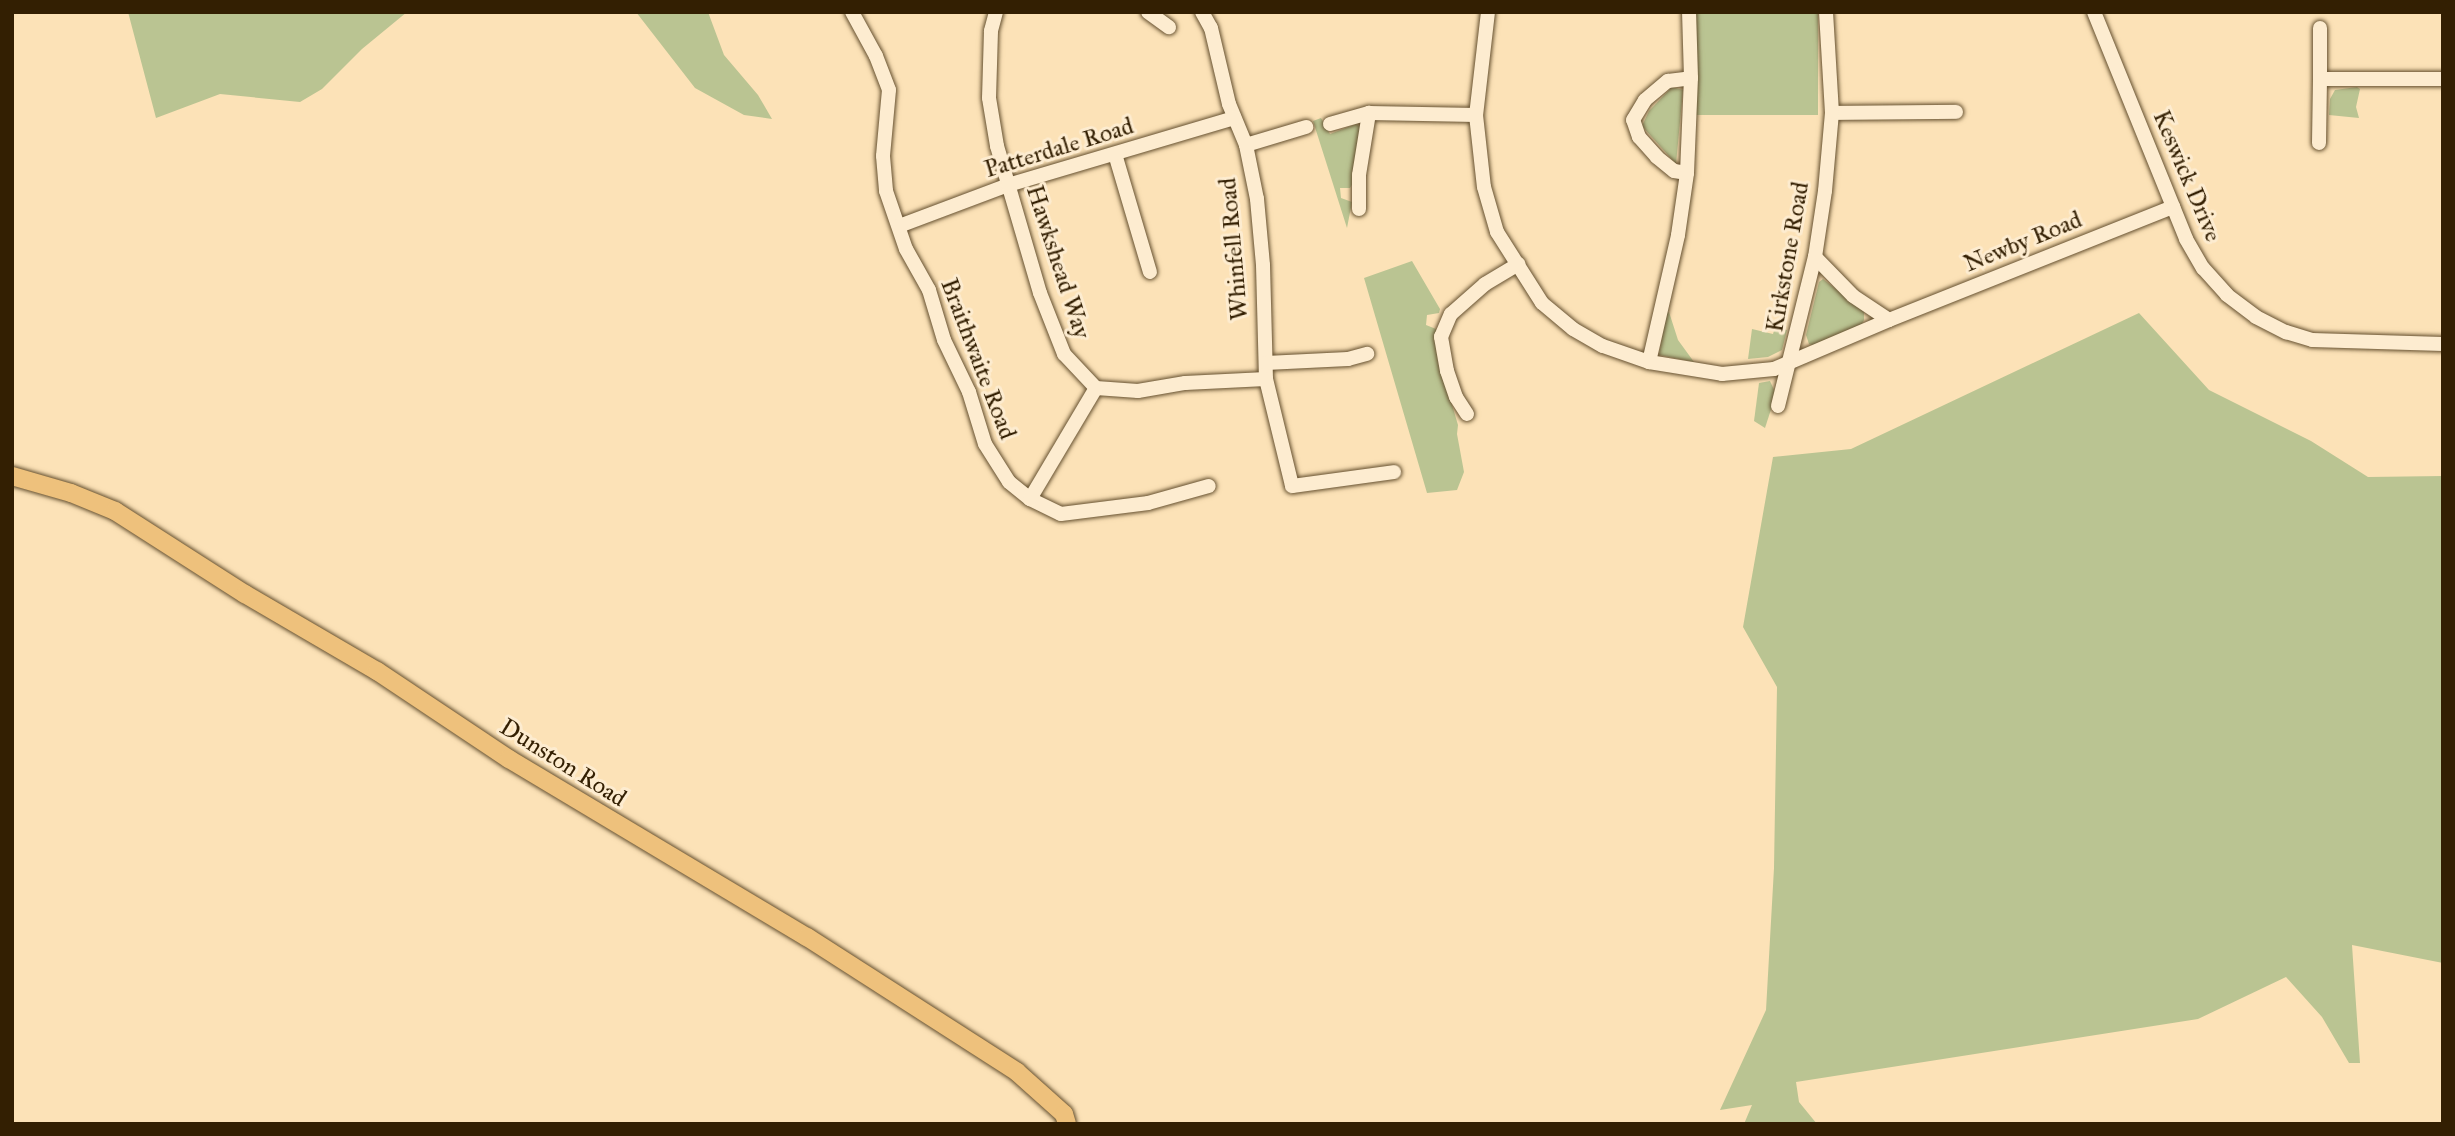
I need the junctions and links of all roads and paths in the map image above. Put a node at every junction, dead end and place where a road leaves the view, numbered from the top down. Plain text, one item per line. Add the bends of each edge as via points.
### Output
1 (852, 12) edge
2 (996, 12) edge
3 (1148, 12) edge
4 (1202, 12) edge
5 (1488, 12) edge
6 (1689, 12) edge
7 (1826, 12) edge
8 (2094, 12) edge
9 (1169, 27) dead end
10 (2320, 28) dead end
11 (1691, 78) junction
12 (2320, 79) junction
13 (2443, 79) edge
14 (1956, 112) dead end
15 (1370, 113) junction
16 (1832, 113) junction
17 (1476, 115) junction
18 (1234, 118) junction
19 (1330, 124) dead end
20 (1306, 127) dead end
21 (2319, 143) dead end
22 (1246, 145) junction
23 (1115, 154) junction
24 (1687, 173) junction
25 (1008, 185) junction
26 (2173, 207) junction
27 (1359, 209) dead end
28 (899, 226) junction
29 (1815, 257) junction
30 (1517, 264) junction
31 (1150, 272) dead end
32 (1889, 320) junction
33 (2443, 344) edge
34 (1367, 354) dead end
35 (1649, 362) junction
36 (1266, 363) junction
37 (1790, 364) junction
38 (1266, 379) junction
39 (1096, 388) junction
40 (1778, 406) dead end
41 (1467, 414) dead end
42 (1394, 472) dead end
43 (12, 476) edge
44 (1209, 486) dead end
45 (1030, 499) junction
46 (1068, 1124) edge

1 - 28 street, Braithwaite Road via 889,90 883,156 886,191
2 - 25 street, Hawkshead Way via 989,98
3 - 9 street
4 - 18 street, Whinfell Road via 1211,27
5 - 17 street, Newby Road
6 - 11 street
7 - 16 street, Kirkstone Road
8 - 26 street, Keswick Drive
10 - 12 street
11 - 24 street
11 - 24 street via 1668,81 1645,100 1633,120 1639,136 1657,157 1674,171
12 - 13 street
12 - 21 street
14 - 16 street
15 - 17 street
15 - 19 street
15 - 27 street via 1359,174
16 - 29 street, Kirkstone Road
17 - 30 street, Newby Road via 1484,187 1497,232
18 - 22 street, Whinfell Road
18 - 23 street, Patterdale Road
20 - 22 street
22 - 36 street, Whinfell Road via 1262,252
23 - 25 street, Patterdale Road
23 - 31 street
24 - 35 street via 1681,221
25 - 28 street, Patterdale Road
25 - 39 street, Hawkshead Way via 1055,337 1064,354
26 - 32 street, Newby Road
26 - 33 street, Keswick Drive via 2203,268 2227,295 2266,322 2312,340
28 - 45 street, Braithwaite Road via 929,290 985,444 1009,482
29 - 32 street via 1853,296
29 - 37 street, Kirkstone Road
30 - 35 street, Newby Road via 1542,303 1573,329
30 - 41 street via 1451,314 1441,337 1456,397
32 - 37 street, Newby Road
34 - 36 street
35 - 37 street, Newby Road via 1721,374
36 - 38 street, Whinfell Road
37 - 40 street, Kirkstone Road
38 - 39 street via 1185,383 1138,391
38 - 42 street, Whinfell Road via 1292,486
39 - 45 street
43 - 46 main road, Dunston Road via 114,511 376,671 509,759 807,937 1017,1072 1064,1114
44 - 45 street, Braithwaite Road via 1147,503 1061,514

